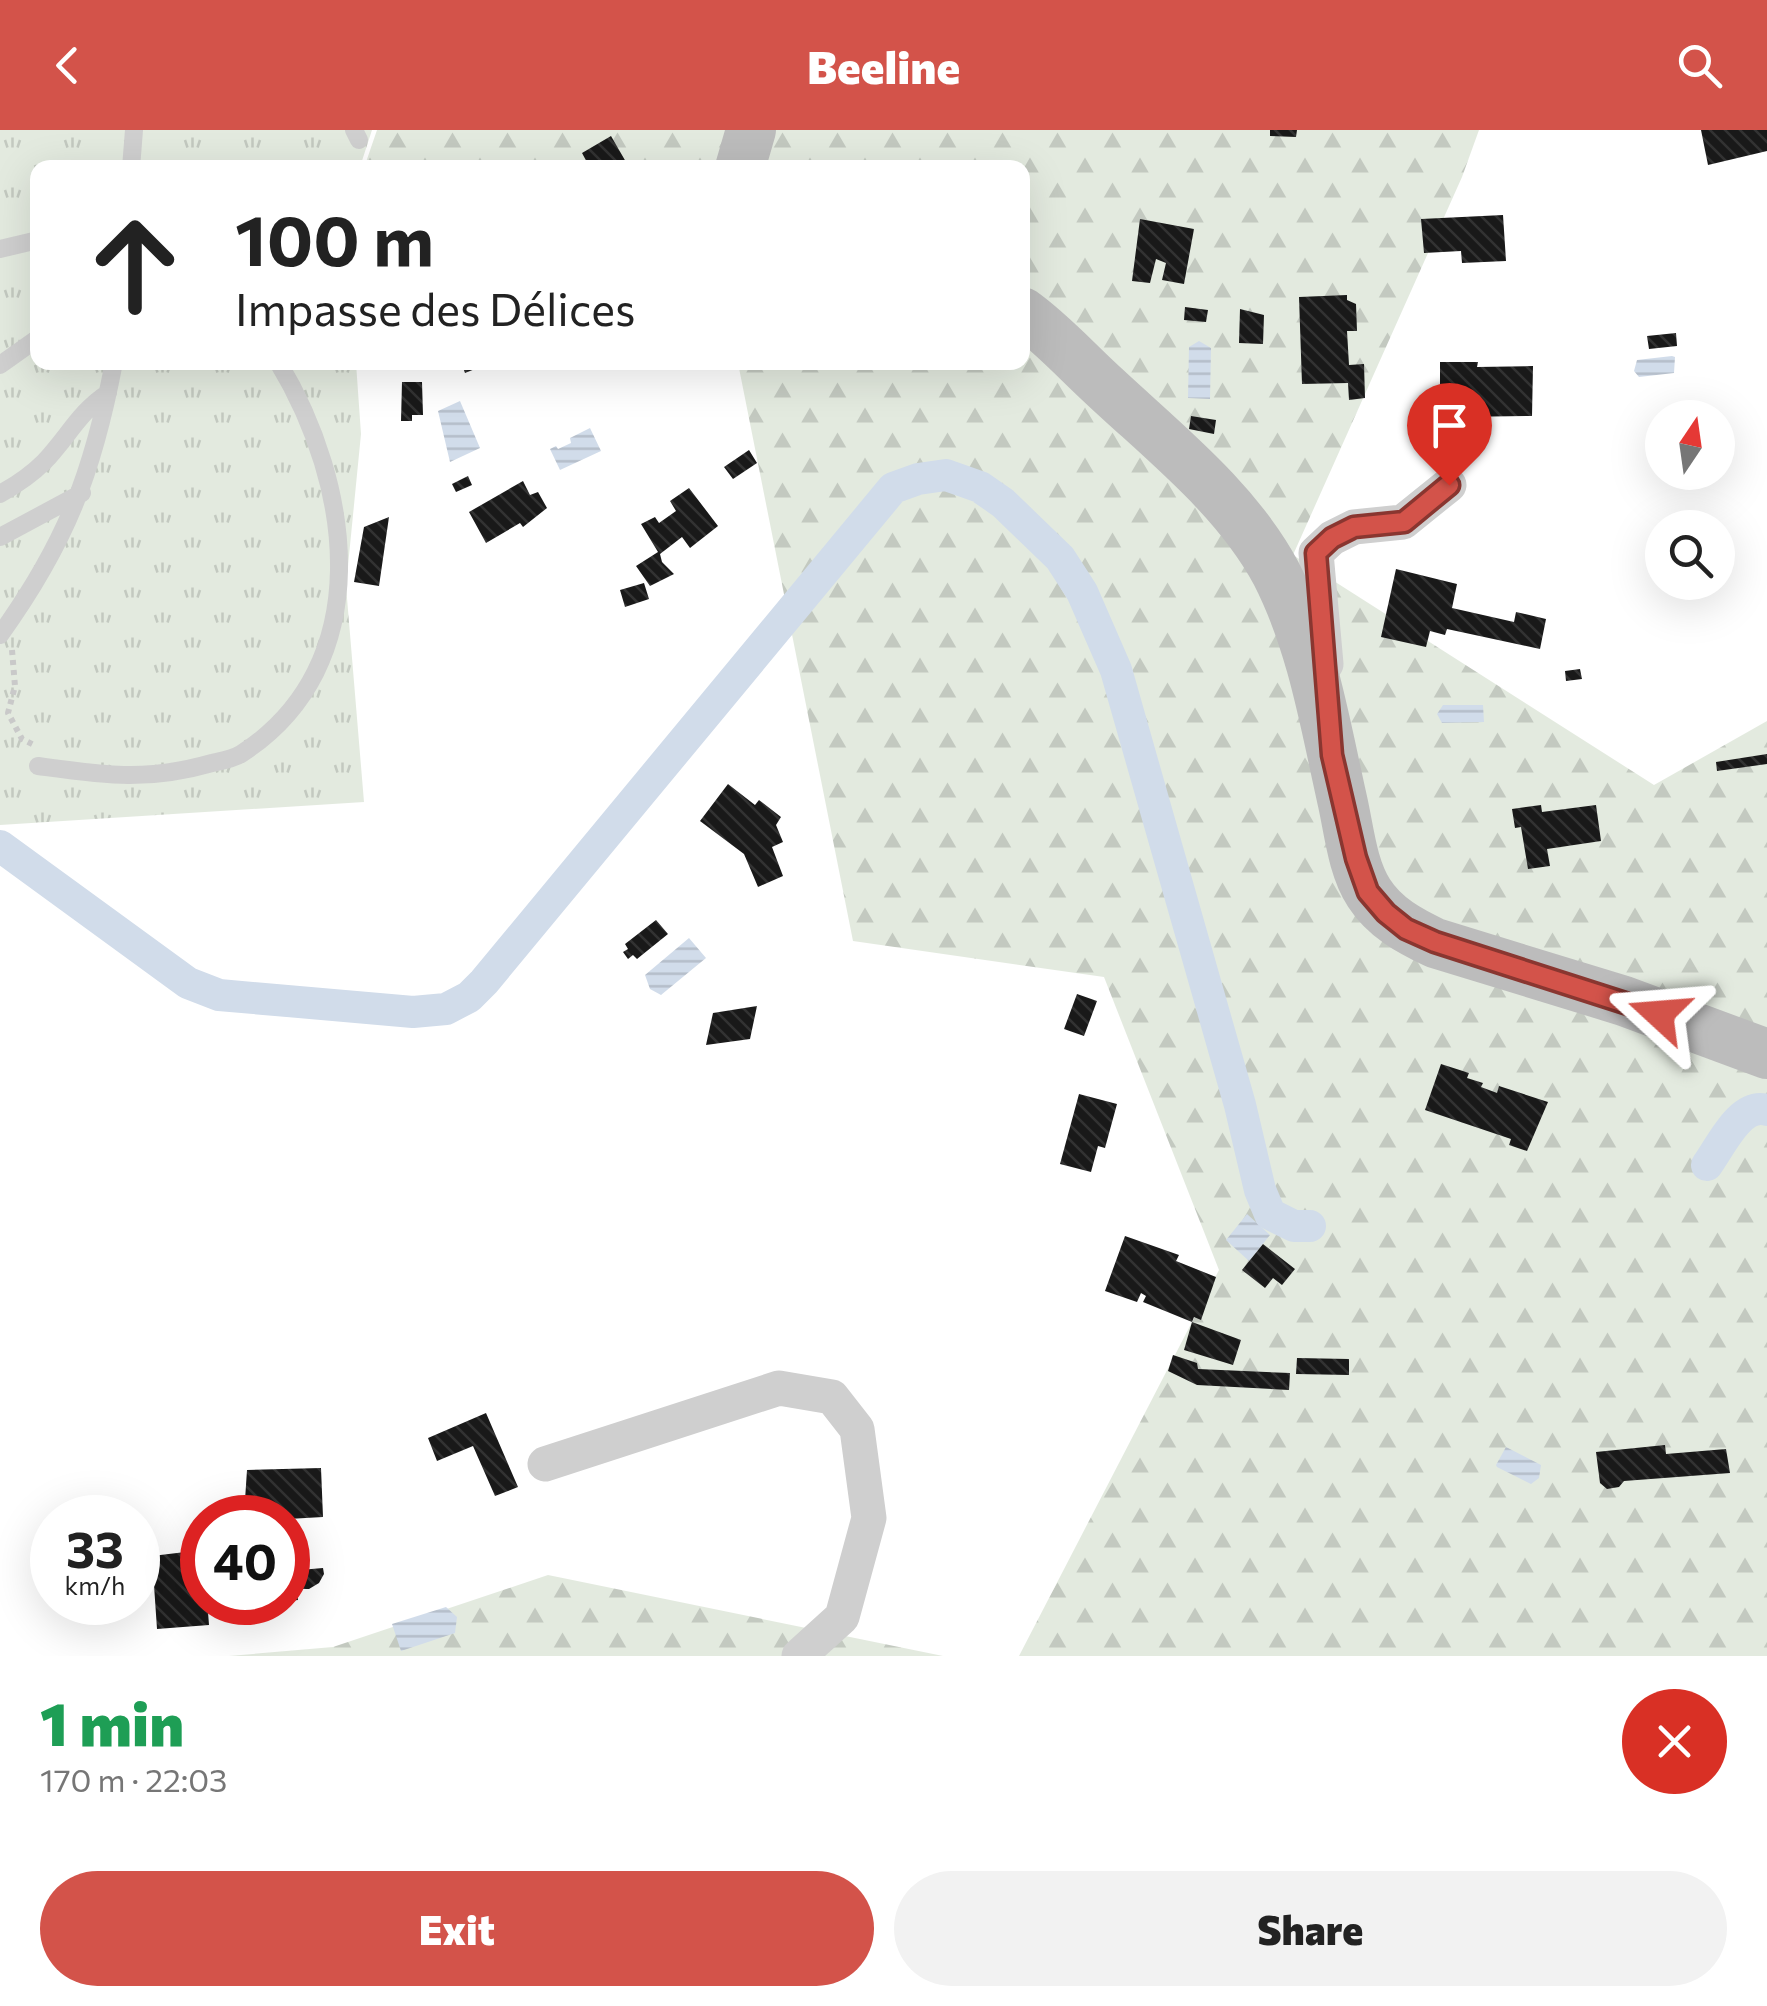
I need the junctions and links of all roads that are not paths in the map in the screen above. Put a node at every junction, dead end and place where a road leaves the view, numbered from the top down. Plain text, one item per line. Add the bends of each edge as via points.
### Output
1 (134, 130) edge
2 (750, 130) edge
3 (132, 160) edge
4 (742, 160) edge
5 (30, 242) edge
6 (0, 249) edge
7 (1030, 319) edge
8 (30, 344) edge
9 (0, 366) edge
10 (112, 370) edge
11 (283, 370) edge
12 (108, 393) junction
13 (1449, 485) dead end
14 (82, 493) junction
15 (0, 494) edge
16 (0, 537) edge
17 (1, 633) edge
18 (1332, 755) junction
19 (38, 766) dead end
20 (1767, 1054) edge
21 (546, 1464) dead end
22 (799, 1656) edge

1 - 3 lane
2 - 4 street
5 - 6 lane
7 - 18 street via 1197,473 1274,569 1311,662
8 - 9 lane
10 - 12 lane
11 - 19 lane via 318,444 336,534 336,619 308,689 239,756 126,778
12 - 14 lane
12 - 15 lane via 85,408 35,471
13 - 18 street via 1404,522 1354,527 1316,553
14 - 16 lane
14 - 17 lane via 54,554
18 - 20 street via 1368,892 1406,929
21 - 22 street via 779,1388 832,1397 856,1430 869,1518 842,1617

